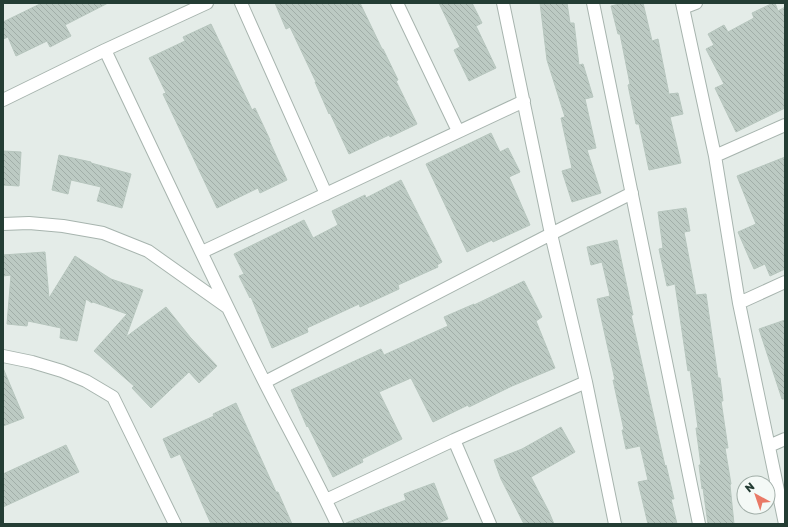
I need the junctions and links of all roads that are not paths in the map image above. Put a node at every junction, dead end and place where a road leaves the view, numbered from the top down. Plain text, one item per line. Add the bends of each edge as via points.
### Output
1 (207, 3) edge
2 (240, 3) edge
3 (397, 3) edge
4 (503, 3) edge
5 (593, 3) edge
6 (696, 3) edge
7 (683, 6) edge
8 (105, 50) junction
9 (3, 100) edge
10 (524, 101) junction
11 (785, 124) edge
12 (458, 131) junction
13 (715, 156) junction
14 (632, 193) junction
15 (326, 194) junction
16 (3, 224) edge
17 (551, 234) junction
18 (202, 252) junction
19 (785, 282) edge
20 (739, 303) junction
21 (228, 308) junction
22 (3, 356) edge
23 (264, 382) junction
24 (586, 382) junction
25 (785, 439) edge
26 (454, 440) junction
27 (769, 446) junction
28 (326, 500) junction
29 (175, 524) edge
30 (337, 524) edge
31 (490, 524) edge
32 (615, 524) edge
33 (700, 524) edge
34 (785, 524) edge

1 - 8 street
2 - 15 street
3 - 12 street
4 - 10 street
5 - 14 street
6 - 7 street
7 - 13 street
8 - 9 street
8 - 18 street
10 - 12 street
10 - 17 street
11 - 13 street
12 - 15 street
13 - 20 street
14 - 17 street
14 - 33 street
15 - 18 street
16 - 21 street via 30,223 103,233 148,251
17 - 23 street
17 - 24 street
18 - 21 street
19 - 20 street
20 - 27 street
21 - 23 street
22 - 29 street via 62,371 86,381 112,398
23 - 28 street
24 - 26 street
24 - 32 street
25 - 27 street
26 - 28 street
26 - 31 street
27 - 34 street
28 - 30 street

